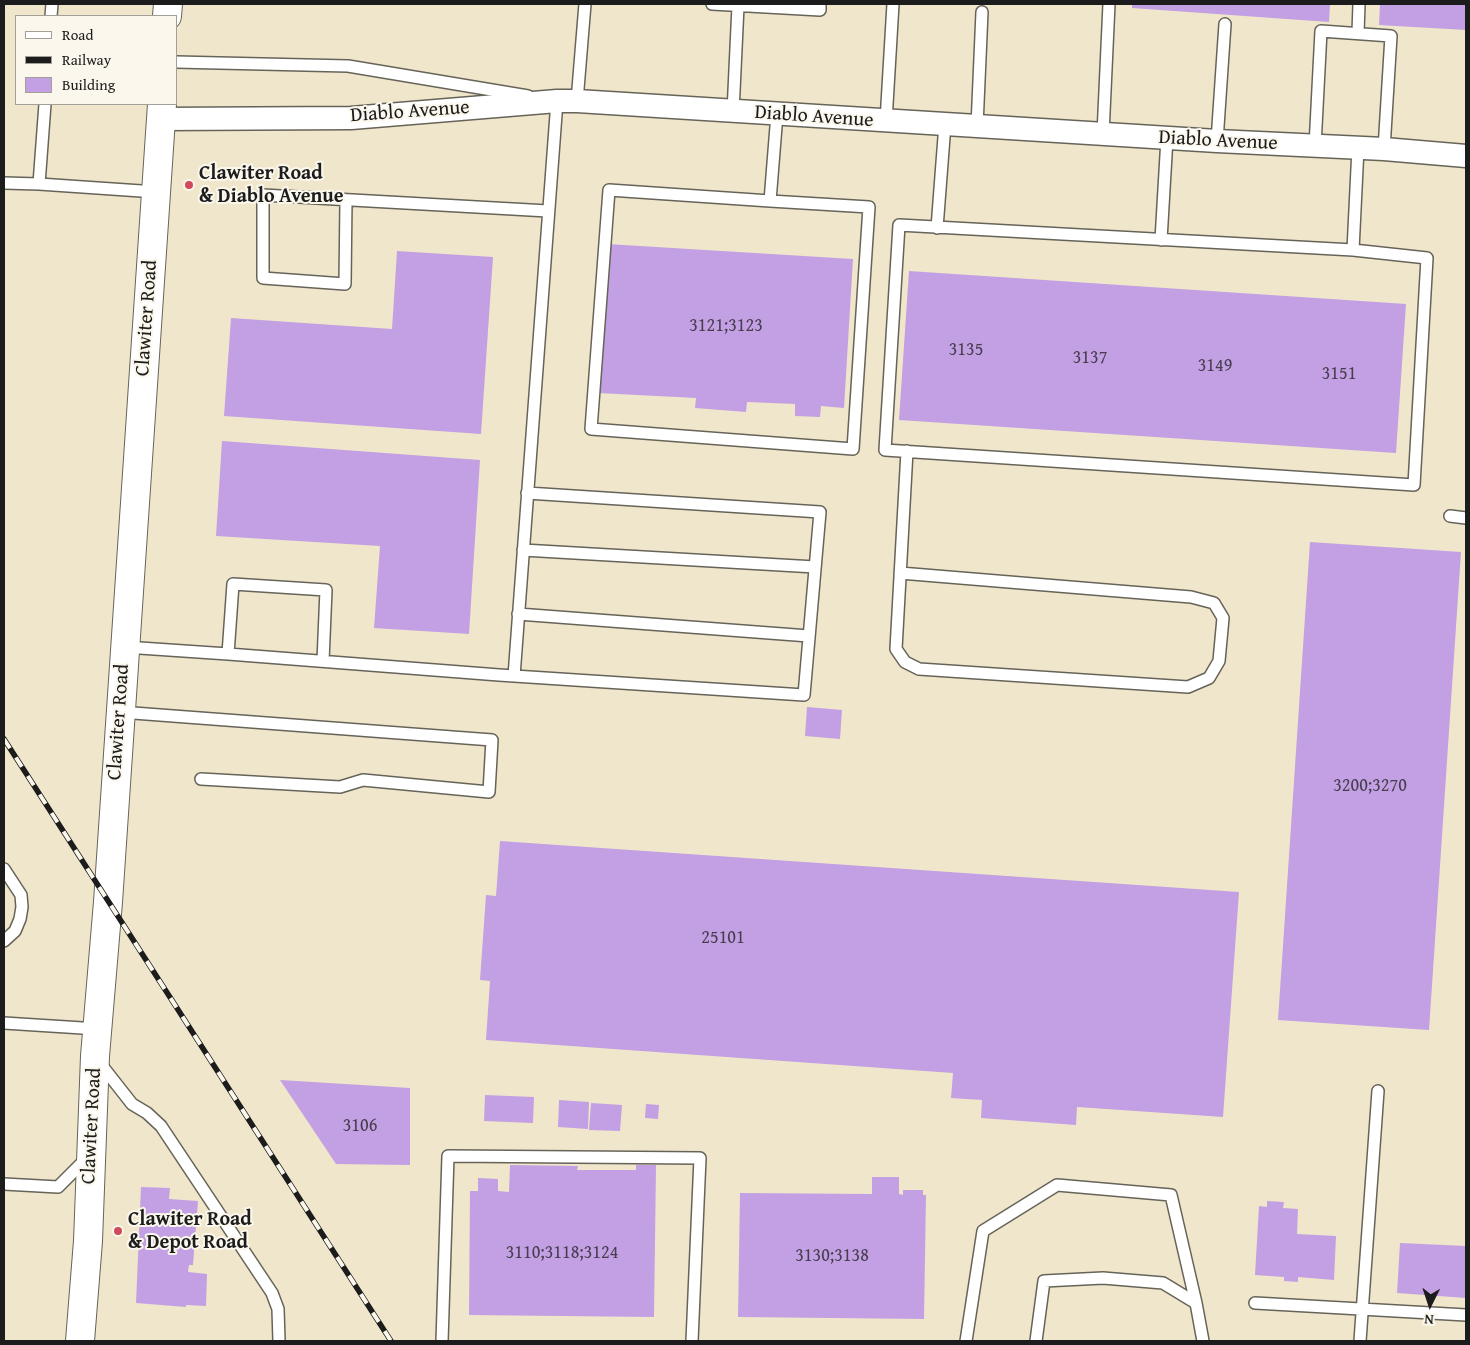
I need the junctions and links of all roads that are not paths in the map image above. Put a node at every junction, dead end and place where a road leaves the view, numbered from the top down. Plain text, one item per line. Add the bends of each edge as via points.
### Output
1 (585, 4) edge
2 (712, 4) edge
3 (820, 4) edge
4 (893, 4) edge
5 (1109, 4) edge
6 (1359, 4) edge
7 (738, 6) junction
8 (982, 12) dead end
9 (1225, 24) dead end
10 (1358, 33) junction
11 (178, 62) edge
12 (567, 101) junction
13 (45, 105) edge
14 (161, 111) edge
15 (733, 112) junction
16 (777, 114) junction
17 (886, 121) junction
18 (945, 124) junction
19 (976, 126) junction
20 (1103, 134) junction
21 (1167, 138) junction
22 (1217, 141) junction
23 (1315, 146) junction
24 (1358, 148) junction
25 (1384, 149) junction
26 (1466, 156) edge
27 (4, 183) edge
28 (39, 184) junction
29 (156, 192) junction
30 (346, 200) junction
31 (770, 201) junction
32 (548, 211) junction
33 (937, 228) junction
34 (1161, 240) junction
35 (1352, 250) junction
36 (907, 451) junction
37 (527, 493) junction
38 (1450, 516) dead end
39 (1466, 518) edge
40 (523, 550) junction
41 (815, 567) junction
42 (900, 574) junction
43 (518, 614) junction
44 (809, 636) junction
45 (124, 646) junction
46 (228, 654) junction
47 (322, 661) junction
48 (514, 676) junction
49 (120, 712) junction
50 (200, 779) dead end
51 (4, 869) edge
52 (4, 941) edge
53 (4, 1022) edge
54 (98, 1029) junction
55 (95, 1056) junction
56 (1378, 1091) dead end
57 (90, 1154) junction
58 (4, 1184) edge
59 (1196, 1302) junction
60 (1255, 1304) dead end
61 (1363, 1309) junction
62 (1466, 1315) edge
63 (80, 1341) edge
64 (279, 1341) edge
65 (442, 1341) edge
66 (692, 1341) edge
67 (966, 1341) edge
68 (1036, 1341) edge
69 (1203, 1341) edge
70 (1360, 1341) edge

1 - 12 lane
2 - 7 lane
3 - 7 lane via 820,10
4 - 17 lane
5 - 20 lane
6 - 10 lane
7 - 15 lane
8 - 19 lane
9 - 22 lane
10 - 23 lane via 1321,31
10 - 25 lane via 1390,36
11 - 12 lane via 348,66
12 - 14 street, Diablo Avenue via 351,118
12 - 15 street, Diablo Avenue
12 - 32 lane
13 - 28 lane
14 - 29 street, Clawiter Road
15 - 16 street, Diablo Avenue
16 - 17 street, Diablo Avenue
16 - 31 lane
17 - 18 street, Diablo Avenue
18 - 19 street, Diablo Avenue
18 - 33 lane
19 - 20 street, Diablo Avenue
20 - 21 street, Diablo Avenue
21 - 22 street, Diablo Avenue
21 - 34 lane
22 - 23 street, Diablo Avenue
23 - 24 street, Diablo Avenue
24 - 25 street, Diablo Avenue
24 - 35 lane
25 - 26 street, Diablo Avenue
27 - 28 lane
28 - 29 lane
29 - 45 street, Clawiter Road
30 - 30 lane via 262,195 263,278 345,284
30 - 32 lane
31 - 31 lane via 609,190 590,429 853,449 869,207
32 - 37 lane
33 - 34 lane
33 - 36 lane via 899,225 885,450
34 - 35 lane
35 - 36 lane via 1426,258 1414,485
36 - 42 lane
37 - 40 lane
37 - 41 lane via 820,512
38 - 39 lane
40 - 41 lane
40 - 43 lane
41 - 44 lane
42 - 42 lane via 896,649 905,662 919,669 1188,687 1209,678 1219,662 1223,618 1214,603 1191,597
43 - 44 lane
43 - 48 lane
44 - 48 lane via 804,695
45 - 46 lane
45 - 49 street, Clawiter Road
46 - 47 lane
46 - 47 lane via 233,584 326,590
47 - 48 lane
49 - 50 lane via 492,740 489,792 363,780 340,787
49 - 54 street, Clawiter Road
51 - 52 lane via 21,895 22,907 15,932
53 - 54 lane
54 - 55 street, Clawiter Road
55 - 57 street, Clawiter Road
55 - 64 lane via 132,1104 162,1126 272,1293 278,1309
56 - 61 lane
57 - 58 lane via 58,1187
57 - 63 street, Clawiter Road via 88,1241
59 - 67 lane via 1171,1195 1057,1184 983,1232
59 - 68 lane via 1163,1282 1103,1278 1044,1282
59 - 69 lane
60 - 61 lane
61 - 62 lane
61 - 70 lane
65 - 66 lane via 448,1156 458,1156 700,1158

